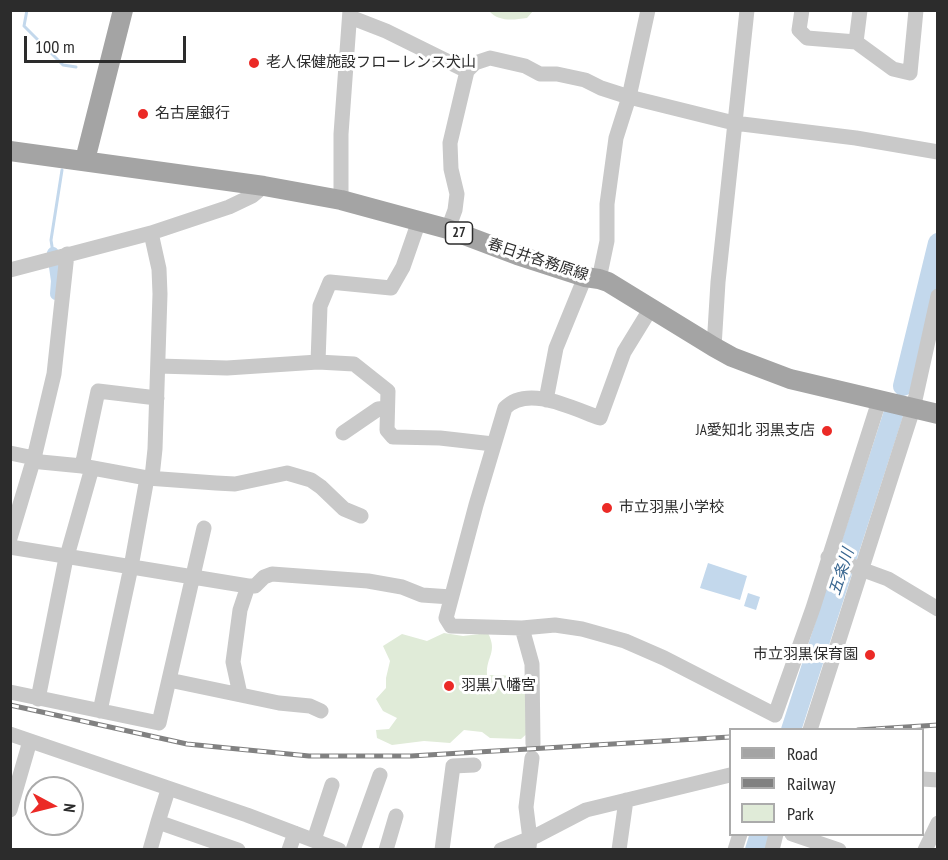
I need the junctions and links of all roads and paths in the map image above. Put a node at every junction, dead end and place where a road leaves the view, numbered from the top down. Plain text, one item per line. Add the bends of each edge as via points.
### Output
1 (123, 10) edge
2 (648, 10) edge
3 (747, 10) edge
4 (801, 10) edge
5 (860, 10) edge
6 (916, 10) edge
7 (350, 14) edge
8 (856, 42) junction
9 (467, 71) junction
10 (629, 97) junction
11 (734, 123) junction
12 (10, 151) edge
13 (938, 152) edge
14 (85, 160) junction
15 (264, 186) junction
16 (340, 200) junction
17 (419, 221) junction
18 (448, 229) junction
19 (151, 233) junction
20 (67, 254) junction
21 (10, 270) edge
22 (592, 278) junction
23 (938, 296) edge
24 (651, 308) junction
25 (714, 347) junction
26 (318, 362) junction
27 (158, 366) junction
28 (157, 398) junction
29 (546, 400) junction
30 (879, 401) junction
31 (387, 408) junction
32 (913, 409) junction
33 (938, 414) edge
34 (343, 433) dead end
35 (493, 444) junction
36 (10, 453) edge
37 (34, 458) junction
38 (87, 467) junction
39 (150, 477) junction
40 (361, 516) dead end
41 (204, 528) dead end
42 (10, 538) edge
43 (10, 547) edge
44 (68, 556) junction
45 (828, 557) junction
46 (131, 567) junction
47 (860, 568) junction
48 (193, 578) junction
49 (248, 586) junction
50 (451, 597) junction
51 (938, 609) edge
52 (522, 628) junction
53 (169, 680) junction
54 (10, 692) edge
55 (240, 693) junction
56 (38, 699) junction
57 (100, 711) junction
58 (321, 711) dead end
59 (810, 728) edge
60 (10, 734) edge
61 (30, 741) junction
62 (474, 765) dead end
63 (380, 775) dead end
64 (729, 775) edge
65 (332, 785) dead end
66 (168, 789) junction
67 (626, 800) junction
68 (10, 810) edge
69 (396, 816) dead end
70 (158, 822) junction
71 (938, 823) edge
72 (295, 833) junction
73 (798, 836) edge
74 (314, 840) junction
75 (529, 844) edge
76 (150, 849) edge
77 (238, 849) edge
78 (289, 849) edge
79 (339, 849) edge
80 (353, 849) edge
81 (386, 849) edge
82 (442, 849) edge
83 (501, 849) edge
84 (619, 849) edge
85 (839, 849) edge
86 (925, 849) edge

1 - 14 main road
2 - 10 street
3 - 11 street
4 - 8 street via 800,30 807,38
5 - 8 street
6 - 8 street via 910,72 893,69
7 - 9 street
7 - 16 street
9 - 10 street via 490,58 525,66 540,74 585,80
9 - 18 street via 450,143 457,194
10 - 11 street
10 - 22 street via 616,138 607,241
11 - 13 street
11 - 25 street
12 - 14 main road, 春日井各務原線 / 27
14 - 15 main road, 春日井各務原線 / 27
15 - 16 main road, 春日井各務原線 / 27
15 - 19 street via 242,202
16 - 17 main road, 春日井各務原線 / 27
17 - 18 main road, 春日井各務原線 / 27
17 - 26 street via 391,288 330,282 320,306
18 - 22 main road, 春日井各務原線 / 27
19 - 20 street
19 - 27 street via 159,277
20 - 21 street
20 - 37 street via 54,374
22 - 24 main road, 春日井各務原線 / 27
22 - 29 street via 556,348
23 - 32 street
24 - 25 main road, 春日井各務原線 / 27
24 - 29 street via 624,352 600,418
25 - 30 main road, 春日井各務原線 / 27 via 790,379
26 - 27 street via 227,368
26 - 31 street via 354,364 387,391
27 - 28 street
28 - 38 street via 98,391
28 - 39 street
29 - 35 street via 512,401 505,408
30 - 32 main road, 春日井各務原線 / 27
30 - 45 street
31 - 34 street via 378,409
31 - 35 street via 387,430 393,437
32 - 33 main road, 春日井各務原線 / 27
32 - 47 street
35 - 50 street
36 - 37 street
37 - 38 street
37 - 42 street
38 - 39 street
38 - 44 street
39 - 40 street via 235,484 287,473 311,480 344,509
39 - 46 street
41 - 48 street
43 - 44 street
44 - 46 street
44 - 56 street
45 - 47 street
45 - 52 street via 775,715 625,641 573,628
46 - 48 street
46 - 57 street
47 - 51 street via 888,579
47 - 59 street
48 - 49 street
48 - 53 street
49 - 50 street via 255,586 272,574 368,580 422,595
49 - 55 street via 240,610 233,662
50 - 52 street via 446,618 451,626
52 - 75 street via 532,664 533,751 526,807
53 - 55 street
53 - 57 street via 159,723
54 - 56 street
55 - 58 street
56 - 57 street
60 - 61 street
61 - 66 street
61 - 68 street
62 - 82 street via 453,766
63 - 80 street
64 - 67 street
65 - 74 street
66 - 70 street
66 - 72 street
67 - 75 street via 586,810
67 - 84 street
69 - 81 street
70 - 76 street
70 - 77 street
71 - 86 street
72 - 74 street
72 - 78 street
73 - 85 street
74 - 79 street
75 - 83 street

